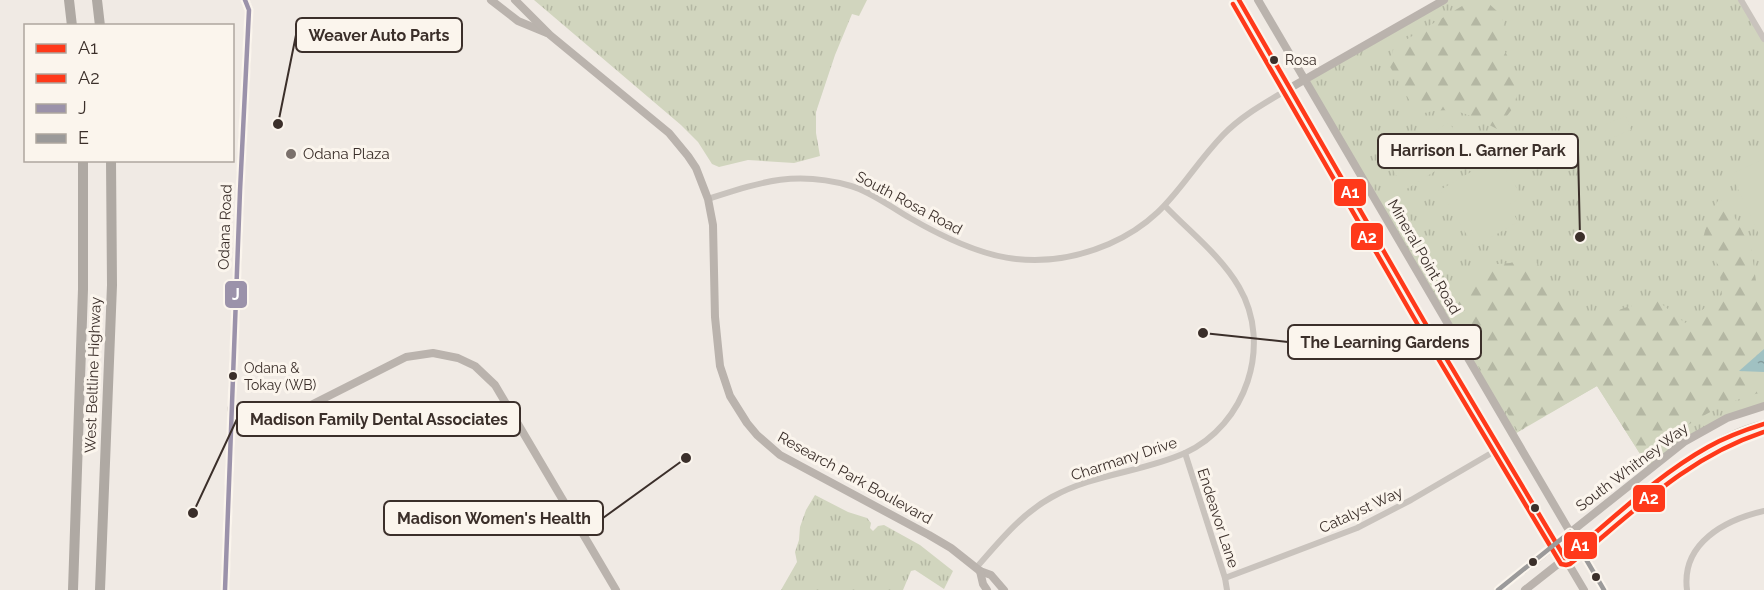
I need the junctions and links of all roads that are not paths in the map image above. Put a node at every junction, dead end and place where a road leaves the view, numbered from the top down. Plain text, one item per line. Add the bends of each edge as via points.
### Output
1 (69, 0) edge
2 (96, 0) edge
3 (245, 0) edge
4 (254, 0) edge
5 (491, 0) edge
6 (515, 0) edge
7 (1239, 0) edge
8 (1258, 0) edge
9 (1444, 0) edge
10 (1741, 0) edge
11 (249, 10) junction
12 (72, 24) edge
13 (100, 24) edge
14 (550, 35) junction
15 (1764, 39) edge
16 (1305, 80) junction
17 (1290, 88) junction
18 (82, 162) edge
19 (111, 162) edge
20 (708, 199) junction
21 (1166, 207) junction
22 (1764, 406) edge
23 (231, 409) junction
24 (1764, 424) edge
25 (1500, 448) junction
26 (1185, 453) junction
27 (1764, 511) edge
28 (1570, 532) junction
29 (1556, 543) junction
30 (1579, 548) junction
31 (1565, 558) junction
32 (978, 570) junction
33 (1225, 578) junction
34 (73, 590) edge
35 (100, 590) edge
36 (225, 590) edge
37 (616, 590) edge
38 (987, 590) edge
39 (1004, 590) edge
40 (1227, 590) edge
41 (1498, 590) edge
42 (1525, 590) edge
43 (1584, 590) edge
44 (1604, 590) edge
45 (1687, 590) edge

1 - 12 highway
2 - 13 highway
3 - 11 street, Odana Road
4 - 11 street, Odana Road
5 - 14 street, Research Park Boulevard via 518,21
6 - 14 street, Research Park Boulevard
7 - 17 street
8 - 16 street, Mineral Point Road
9 - 16 street, South Rosa Road
10 - 15 street
11 - 23 street, Odana Road
14 - 20 street, Research Park Boulevard via 669,133 696,168
16 - 17 street, South Rosa Road
16 - 28 street, Mineral Point Road
17 - 21 street, South Rosa Road via 1223,135
17 - 25 street
18 - 34 highway, West Beltline Highway via 83,289
19 - 35 highway, West Beltline Highway via 112,285
20 - 21 street, South Rosa Road via 781,178 830,181 853,186 967,248 1000,257 1036,260 1069,257 1108,244
20 - 32 street, Research Park Boulevard via 715,243 720,366 730,396 747,423 780,455 929,535
21 - 26 street, Charmany Drive via 1233,279 1249,310 1254,340 1247,384 1232,414 1210,438
22 - 28 street, South Whitney Way via 1727,418 1684,442
23 - 36 street, Odana Road
23 - 37 street via 301,410 406,357 433,352 458,358 478,368 495,385
24 - 30 street, South Whitney Way via 1735,434 1688,460
25 - 29 street
25 - 33 street, Catalyst Way via 1357,528
26 - 32 street, Charmany Drive via 1053,496 1022,519
26 - 33 street, Endeavor Lane
27 - 45 street via 1732,521 1702,542 1690,561
28 - 29 street, South Whitney Way
28 - 30 street, Mineral Point Road
29 - 31 street
29 - 41 street, South Whitney Way
30 - 31 street, South Whitney Way
30 - 44 street, Mineral Point Road
31 - 42 street, South Whitney Way
31 - 43 street
32 - 38 street
32 - 39 street, Research Park Boulevard via 991,575
33 - 40 street, Endeavor Lane

